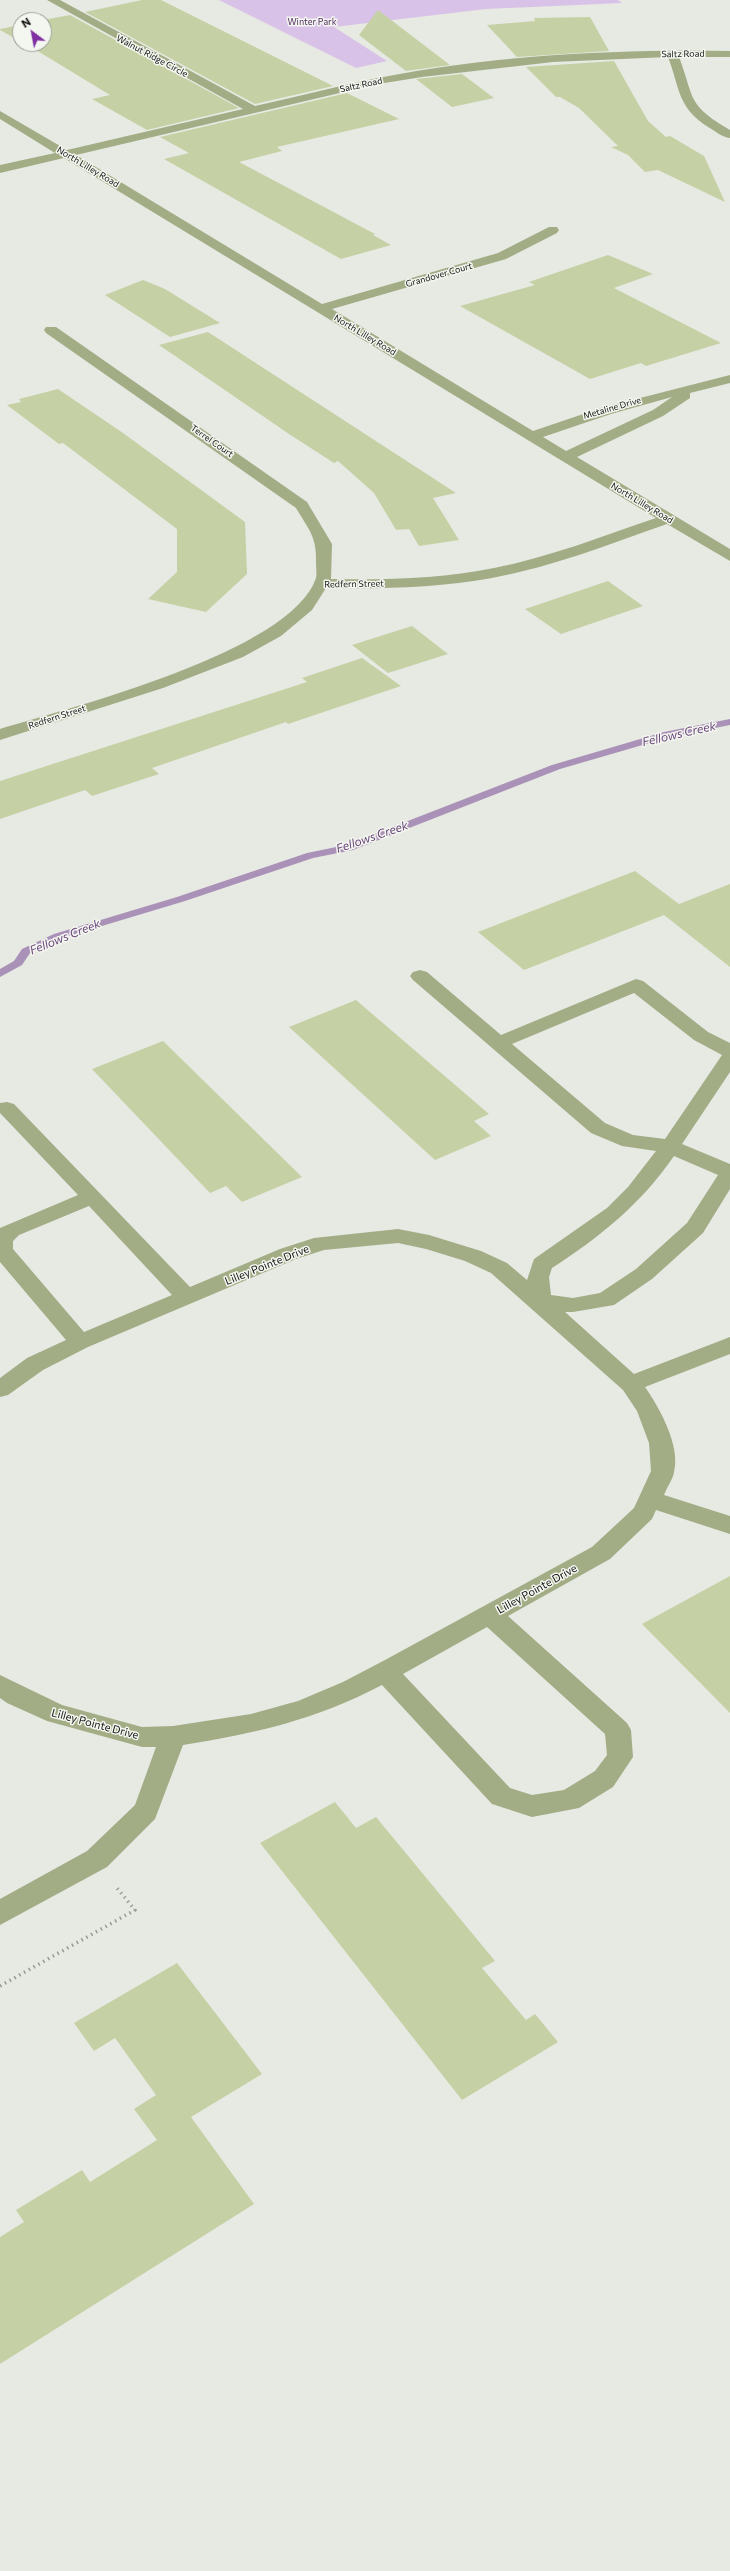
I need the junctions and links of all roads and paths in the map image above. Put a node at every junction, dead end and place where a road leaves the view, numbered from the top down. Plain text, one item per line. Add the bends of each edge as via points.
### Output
1 (52, 0) edge
2 (672, 54) junction
3 (730, 54) edge
4 (253, 110) junction
5 (0, 114) edge
6 (730, 135) edge
7 (66, 154) junction
8 (0, 169) edge
9 (553, 230) dead end
10 (321, 308) junction
11 (51, 330) dead end
12 (730, 378) edge
13 (694, 389) junction
14 (533, 436) junction
15 (567, 456) junction
16 (668, 519) junction
17 (730, 556) edge
18 (321, 583) junction
19 (0, 735) edge
20 (420, 976) dead end
21 (498, 1043) junction
22 (730, 1051) edge
23 (730, 1058) edge
24 (7, 1108) dead end
25 (670, 1146) junction
26 (730, 1172) edge
27 (92, 1197) junction
28 (187, 1297) junction
29 (540, 1302) junction
30 (80, 1342) junction
31 (730, 1345) edge
32 (631, 1384) junction
33 (0, 1389) edge
34 (650, 1499) junction
35 (730, 1525) edge
36 (490, 1615) junction
37 (385, 1671) junction
38 (0, 1685) edge
39 (173, 1736) junction
40 (113, 1884) dead end
41 (0, 1913) edge
42 (0, 1986) edge

1 - 4 street, Walnut Ridge Circle
2 - 3 street, Saltz Road
2 - 4 street, Saltz Road via 571,56 470,66 378,81
2 - 6 street via 684,95 693,108
4 - 7 street, Saltz Road
5 - 7 street, North Lilley Road
7 - 8 street, Saltz Road
7 - 10 street, North Lilley Road
9 - 10 street, Grandover Court via 502,256
10 - 14 street, North Lilley Road
11 - 18 street, Terrel Court via 302,505 316,521 325,543 327,562
12 - 13 street, Metaline Drive
13 - 14 street, Metaline Drive via 637,400 572,420
13 - 15 street, Metaline Drive via 658,413
14 - 15 street, North Lilley Road
15 - 16 street, North Lilley Road
16 - 17 street, North Lilley Road
16 - 18 street, Redfern Street via 552,558 493,573 409,583
18 - 19 street, Redfern Street via 304,609 279,631 244,652 201,670
20 - 21 street
21 - 22 street via 636,985 702,1036
21 - 25 street via 598,1128 629,1141
23 - 25 street via 711,1082
24 - 27 street
25 - 26 street
25 - 29 street via 635,1192 609,1217 542,1264 538,1277
26 - 29 street via 694,1228 644,1274 606,1300 585,1304
27 - 28 street
27 - 30 street via 11,1230 2,1239 2,1250
28 - 29 street, Lilley Pointe Drive via 288,1254 322,1243 398,1236 429,1242 473,1256 499,1268
28 - 30 street, Lilley Pointe Drive
29 - 32 street, Lilley Pointe Drive
30 - 33 street, Lilley Pointe Drive via 35,1364
31 - 32 street
32 - 34 street, Lilley Pointe Drive via 648,1409 661,1442 663,1471
34 - 35 street
34 - 36 street, Lilley Pointe Drive via 643,1513 601,1553
36 - 37 street, Lilley Pointe Drive
36 - 37 street via 618,1730 620,1757 604,1779 570,1800 532,1806 501,1796
37 - 39 street, Lilley Pointe Drive via 352,1689 304,1709 251,1724
38 - 39 street, Lilley Pointe Drive via 16,1696 56,1714 94,1726 142,1737
39 - 41 street via 146,1811 97,1859
40 - 42 path via 135,1910

